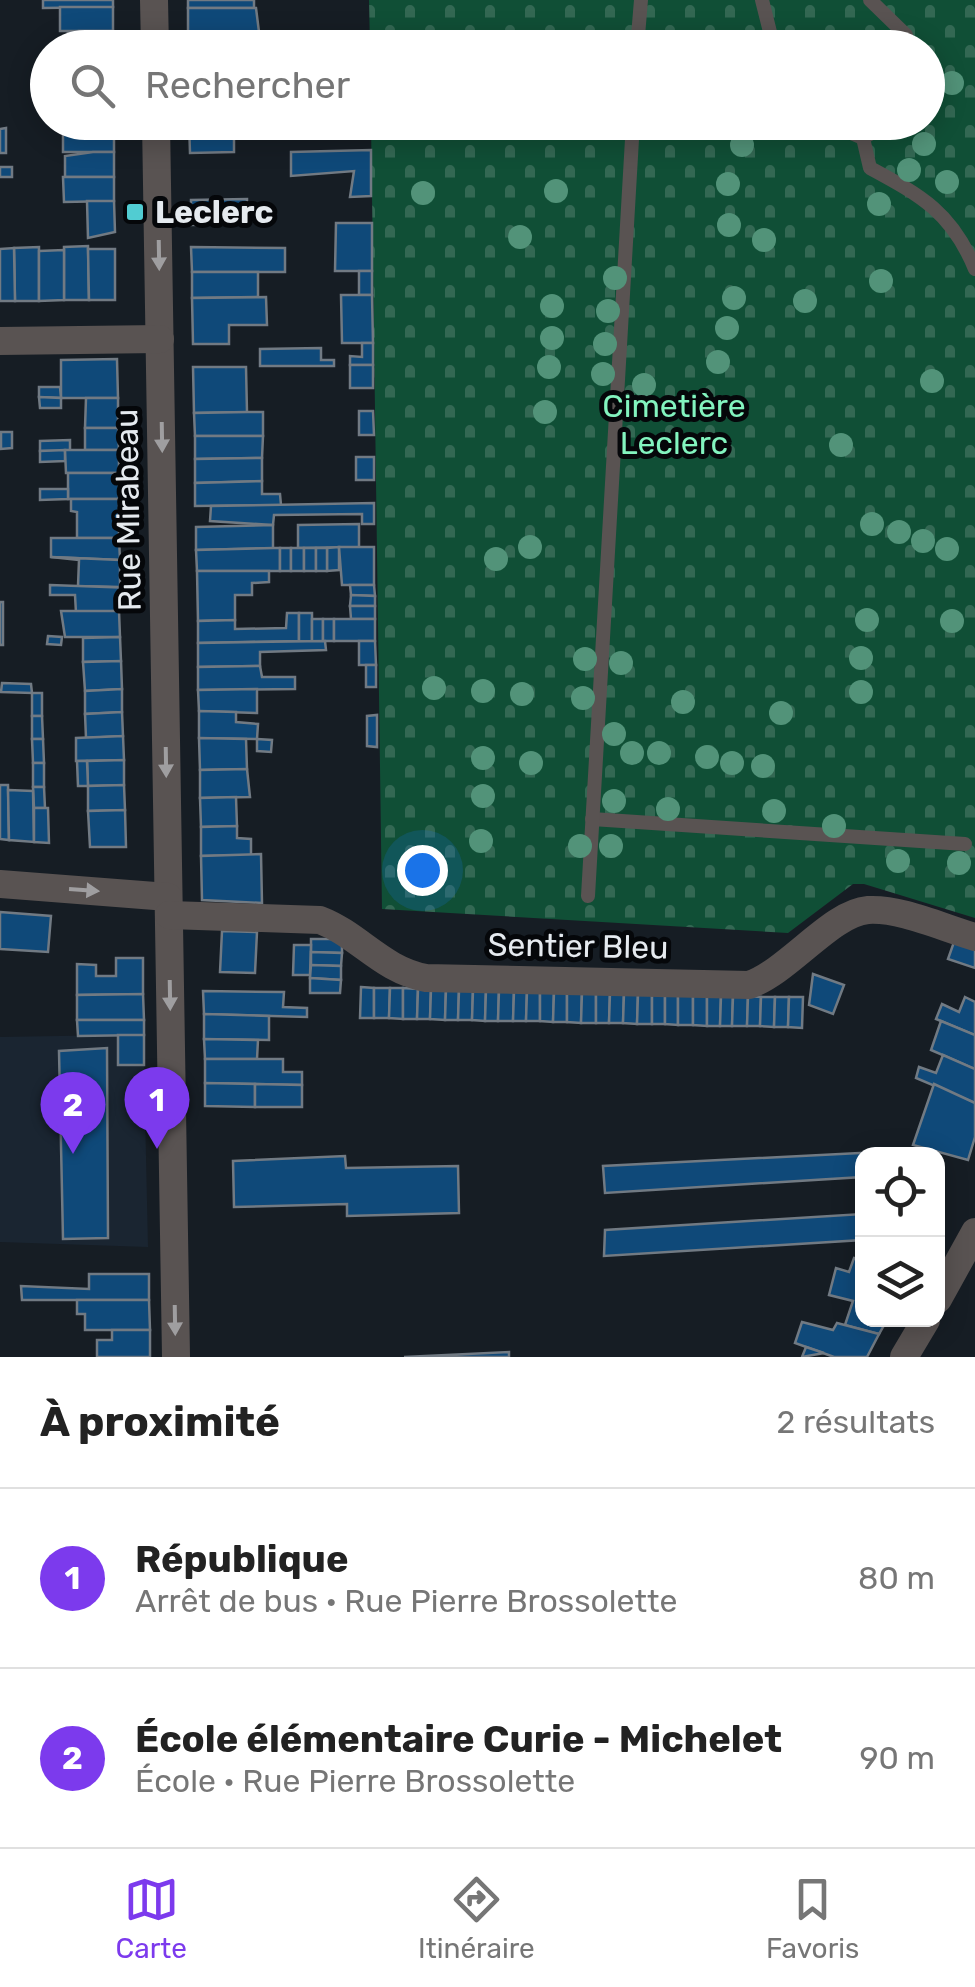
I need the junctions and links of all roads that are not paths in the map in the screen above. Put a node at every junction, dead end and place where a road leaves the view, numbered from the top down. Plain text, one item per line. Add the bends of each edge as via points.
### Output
1 (154, 0) edge
2 (640, 0) edge
3 (762, 0) edge
4 (870, 0) edge
5 (155, 30) edge
6 (639, 30) edge
7 (770, 30) edge
8 (901, 30) edge
9 (156, 140) edge
10 (632, 140) edge
11 (864, 140) edge
12 (975, 269) edge
13 (0, 340) edge
14 (160, 340) junction
15 (592, 818) junction
16 (964, 844) dead end
17 (0, 884) edge
18 (588, 896) dead end
19 (168, 906) junction
20 (975, 937) edge
21 (975, 1232) edge
22 (945, 1286) edge
23 (922, 1327) edge
24 (176, 1357) edge
25 (904, 1357) edge

1 - 5 street
2 - 6 lane
3 - 7 lane
4 - 8 lane
9 -> 14 street, Rue Mirabeau
10 - 15 lane
11 - 12 lane via 870,168 944,214
13 - 14 street
14 -> 19 street, Rue Mirabeau
15 - 16 lane
15 - 18 lane
17 -> 19 street, Sentier Bleu
19 - 20 street, Sentier Bleu via 320,920 342,928 383,964 426,978 749,986 864,910
19 -> 24 street, Rue Mirabeau
21 - 22 street
23 - 25 street

